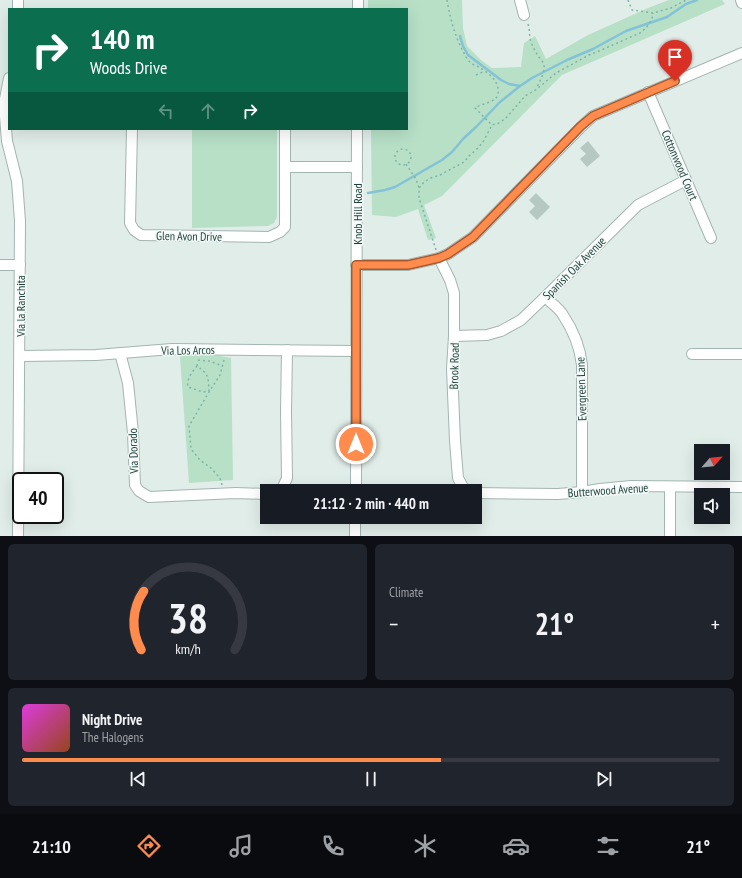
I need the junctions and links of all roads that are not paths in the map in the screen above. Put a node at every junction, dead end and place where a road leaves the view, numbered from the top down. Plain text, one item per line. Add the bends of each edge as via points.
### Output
1 (520, 0) edge
2 (524, 15) road end
3 (742, 53) edge
4 (8, 83) edge
5 (648, 92) junction
6 (2, 110) edge
7 (132, 130) edge
8 (285, 130) edge
9 (357, 130) edge
10 (4, 140) edge
11 (285, 167) junction
12 (357, 167) junction
13 (686, 180) junction
14 (711, 238) dead end
15 (439, 258) junction
16 (0, 265) edge
17 (20, 265) junction
18 (356, 265) junction
19 (545, 297) junction
20 (454, 336) junction
21 (287, 350) junction
22 (356, 351) junction
23 (120, 353) junction
24 (692, 354) dead end
25 (742, 354) edge
26 (20, 356) junction
27 (284, 484) edge
28 (356, 484) edge
29 (461, 484) edge
30 (670, 487) junction
31 (742, 487) edge
32 (582, 492) junction
33 (260, 494) edge
34 (482, 494) edge
35 (355, 524) edge
36 (18, 536) edge
37 (355, 536) edge
38 (670, 536) edge

1 - 2 street
3 - 5 street
4 - 6 street, Via la Ranchita
5 - 13 street, Cottonwood Court
5 - 15 street via 593,116 473,237
6 - 10 street, Via la Ranchita
7 - 11 street, Glen Avon Drive via 130,222 134,230 141,235 269,237 280,232 285,227
8 - 11 street, Glen Avon Drive
9 - 12 street, Knob Hill Road
10 - 17 street, Via la Ranchita via 16,181 20,221
11 - 12 street
12 - 18 street, Knob Hill Road
13 - 14 street, Cottonwood Court
13 - 19 street, Spanish Oak Avenue via 638,205
15 - 18 street via 408,265
15 - 20 street, Brook Road via 454,293
16 - 17 street
17 - 26 street, Via la Ranchita
18 - 22 street, Knob Hill Road
19 - 20 street, Spanish Oak Avenue via 521,320 501,331 486,335
19 - 32 street, Evergreen Lane via 563,314 581,355
20 - 29 street, Brook Road via 452,369 455,441 458,478
21 - 22 street, Via Los Arcos
21 - 23 street, Via Los Arcos via 172,349
21 - 27 street via 287,478
22 - 28 street, Knob Hill Road
23 - 26 street, Via Los Arcos
23 - 33 street, Via Dorado via 128,383 134,433 135,485 139,491 148,497
24 - 25 street
26 - 36 street, Via la Ranchita
30 - 31 street, Butterwood Avenue
30 - 32 street, Butterwood Avenue via 631,486
30 - 38 street
32 - 34 street, Butterwood Avenue
35 - 37 street

